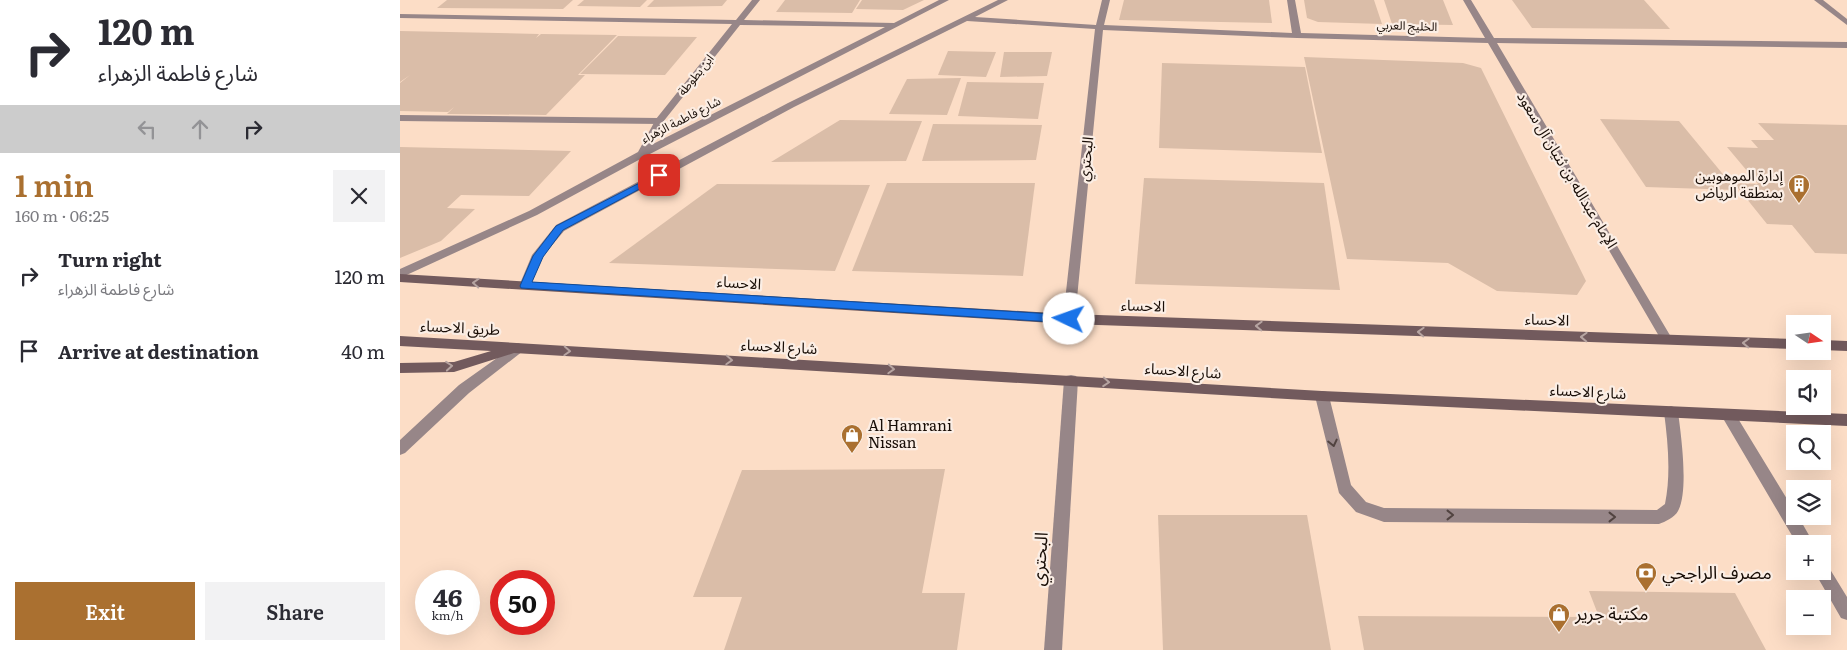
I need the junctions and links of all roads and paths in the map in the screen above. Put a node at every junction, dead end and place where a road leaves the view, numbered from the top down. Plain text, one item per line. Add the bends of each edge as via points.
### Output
1 (756, 0) edge
2 (945, 0) edge
3 (1004, 0) edge
4 (1106, 0) edge
5 (1291, 0) edge
6 (1467, 0) edge
7 (1818, 0) edge
8 (400, 16) edge
9 (966, 19) junction
10 (739, 22) junction
11 (1847, 23) edge
12 (895, 25) junction
13 (1099, 28) junction
14 (1297, 36) junction
15 (1490, 41) junction
16 (1847, 45) edge
17 (400, 118) edge
18 (659, 121) junction
19 (642, 154) junction
20 (400, 274) edge
21 (400, 278) edge
22 (525, 286) junction
23 (1069, 319) junction
24 (1667, 340) junction
25 (400, 341) edge
26 (1786, 344) edge
27 (1831, 345) edge
28 (1847, 346) edge
29 (518, 348) junction
30 (400, 368) edge
31 (1071, 380) junction
32 (1322, 396) junction
33 (1671, 412) junction
34 (1728, 416) junction
35 (1847, 420) edge
36 (400, 448) edge
37 (1801, 535) edge
38 (1827, 580) edge
39 (1847, 612) edge
40 (1053, 650) edge

1 - 10 street, ابن بطوطة
2 - 12 street, شارع فاطمة الزهراء
3 - 9 street
4 - 13 street, البحتري
5 - 14 street
6 - 15 street, الإمام عبدالله بن ثنيان آل سعود
7 - 11 street
8 - 10 street
9 - 13 street, الخليج العربي
9 - 22 street via 792,105 560,228 538,256
10 - 12 street
10 - 18 street, ابن بطوطة
12 - 19 street, شارع فاطمة الزهراء
13 - 14 street, الخليج العربي
13 - 23 street, البحتري
14 - 15 street, الخليج العربي
15 - 16 street, الخليج العربي
15 - 24 street, الإمام عبدالله بن ثنيان آل سعود
17 - 18 street
18 - 19 street, ابن بطوطة
19 - 20 street, شارع فاطمة الزهراء via 533,213
22 -> 21 main road, الاحساء
22 - 23 main road, الاحساء
24 -> 23 main road, الاحساء
26 -> 24 main road, الاحساء
25 - 29 main road, طريق الاحساء
27 - 28 main road
30 -> 29 main road via 454,367
29 -> 31 main road, شارع الاحساء
29 - 36 street via 464,389
31 -> 32 main road, شارع الاحساء
31 - 40 street, البحتري
32 - 33 main road, شارع الاحساء
32 -> 33 street via 1344,488 1362,507 1384,515 1659,517 1672,508 1675,497
33 - 34 main road, شارع الاحساء
34 - 35 main road, شارع الاحساء
34 - 37 street
38 - 39 street

